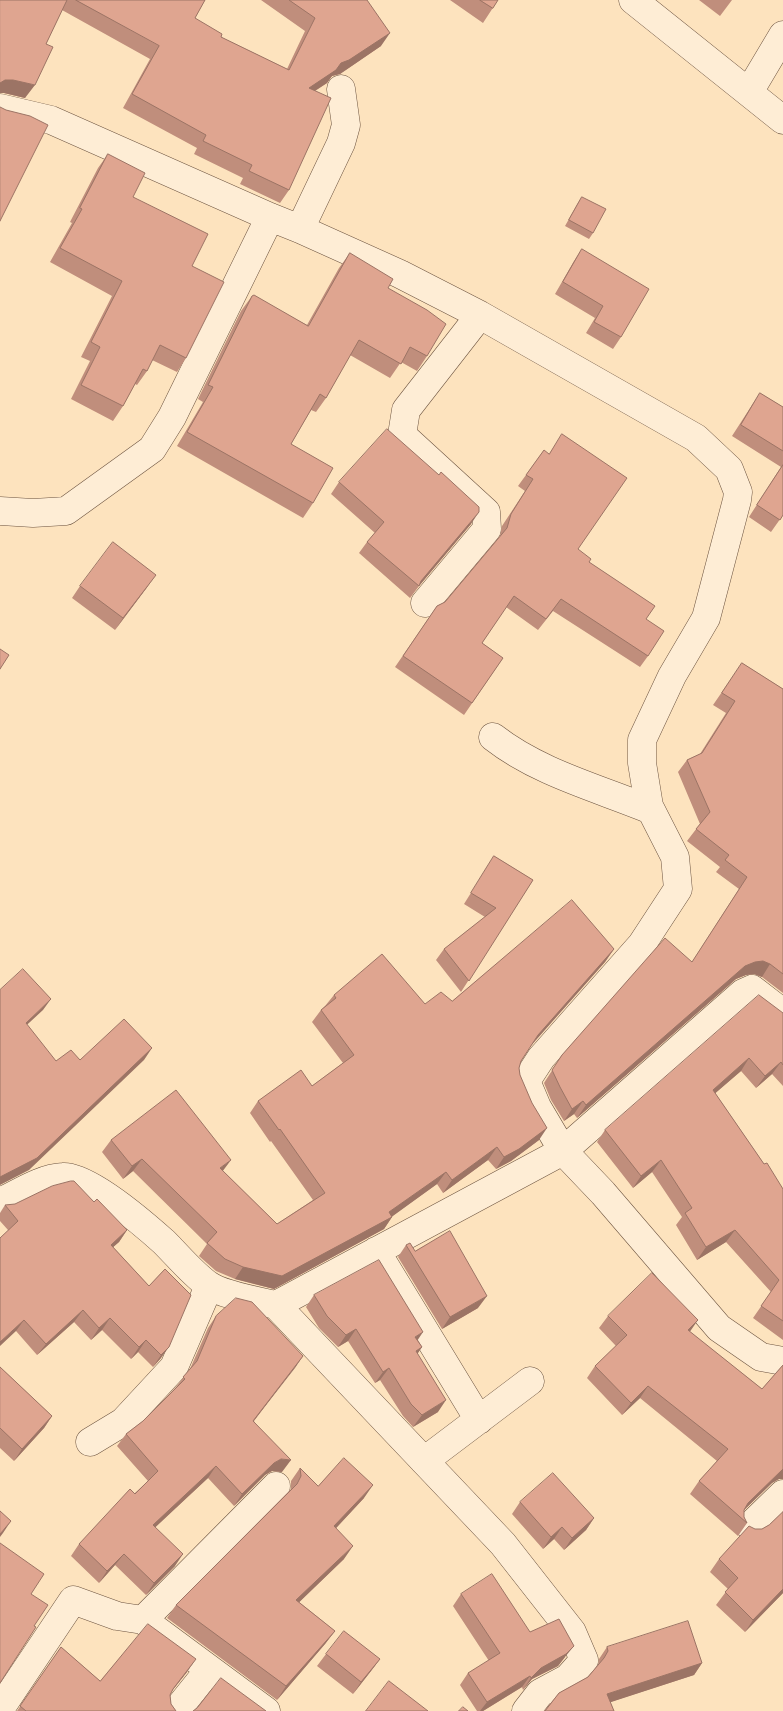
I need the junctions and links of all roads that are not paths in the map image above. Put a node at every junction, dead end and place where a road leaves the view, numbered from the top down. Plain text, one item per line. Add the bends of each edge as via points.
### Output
1 (633, 0) edge
2 (783, 35) edge
3 (341, 89) dead end
4 (749, 92) junction
5 (0, 108) edge
6 (783, 120) edge
7 (270, 217) junction
8 (300, 229) junction
9 (480, 315) junction
10 (0, 511) edge
11 (425, 603) dead end
12 (493, 737) dead end
13 (651, 810) junction
14 (783, 1013) edge
15 (563, 1151) junction
16 (0, 1202) edge
17 (376, 1251) junction
18 (208, 1286) junction
19 (276, 1305) junction
20 (783, 1361) edge
21 (530, 1381) dead end
22 (479, 1420) junction
23 (90, 1442) dead end
24 (424, 1461) junction
25 (276, 1486) dead end
26 (783, 1494) edge
27 (750, 1526) edge
28 (143, 1620) junction
29 (209, 1670) junction
30 (0, 1709) edge
31 (176, 1711) edge
32 (266, 1711) edge
33 (526, 1711) edge

1 - 4 street
2 - 4 street
3 - 8 street via 346,125 341,143
4 - 6 street
5 - 7 street via 51,120
7 - 8 street
7 - 10 street via 172,417 152,449 66,511
8 - 9 street via 400,274
9 - 11 street via 406,410 402,435 486,512 487,530
9 - 13 street via 696,438 729,469 738,492 706,618 672,676 642,740 642,763
12 - 13 street via 509,750 555,773
13 - 15 street via 674,857 678,889 642,944 540,1058 526,1082 537,1108
14 - 15 street via 752,989 743,993
15 - 17 street
15 - 20 street via 719,1328 761,1357
16 - 18 street via 44,1181 64,1176 80,1180 96,1188 162,1241
17 - 19 street
17 - 22 street
18 - 19 street via 241,1298
18 - 23 street via 174,1367 123,1422
19 - 24 street
21 - 22 street
22 - 24 street
24 - 33 street via 503,1544 572,1632 584,1660 568,1678 540,1693
25 - 28 street
26 - 27 street
28 - 29 street
28 - 30 street via 117,1616 73,1600
29 - 31 street
29 - 32 street

